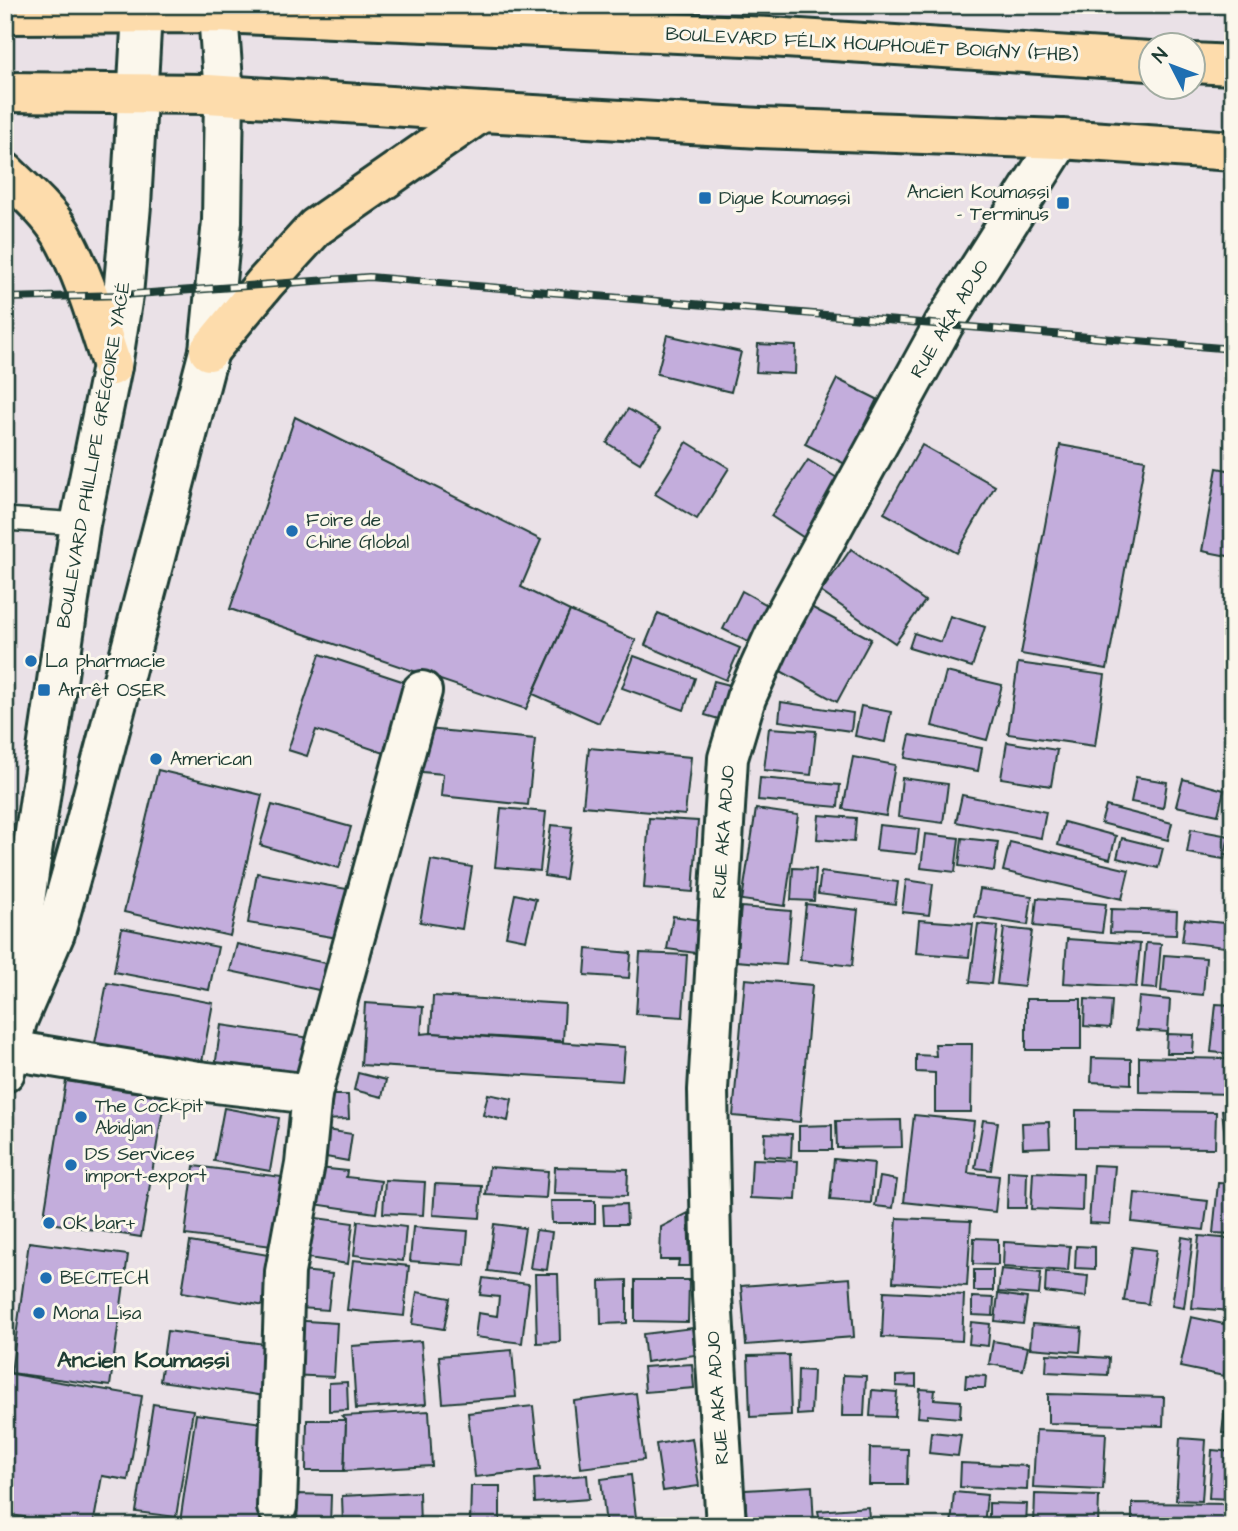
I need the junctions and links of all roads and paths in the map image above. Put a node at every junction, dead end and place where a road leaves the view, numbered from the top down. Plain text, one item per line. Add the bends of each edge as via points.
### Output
1 (218, 9) edge
2 (302, 11) edge
3 (142, 13) junction
4 (5, 14) edge
5 (1136, 60) edge
6 (1206, 64) edge
7 (1233, 65) edge
8 (5, 92) edge
9 (139, 93) junction
10 (216, 94) junction
11 (482, 112) junction
12 (1061, 139) junction
13 (1233, 152) edge
14 (5, 172) edge
15 (209, 351) junction
16 (112, 366) junction
17 (5, 519) edge
18 (80, 524) junction
19 (422, 691) dead end
20 (11, 1048) edge
21 (312, 1094) junction
22 (277, 1507) dead end
23 (726, 1526) edge

1 - 2 highway, BOULEVARD FÉLIX HOUPHOUËT BOIGNY (FHB)
1 - 3 highway, BOULEVARD FÉLIX HOUPHOUËT BOIGNY (FHB)
1 - 10 street
2 - 5 highway, BOULEVARD FÉLIX HOUPHOUËT BOIGNY (FHB)
3 - 4 highway, BOULEVARD FÉLIX HOUPHOUËT BOIGNY (FHB)
3 - 9 street, BOULEVARD PHILLIPE GRÉGOIRE YACÉ
6 - 7 highway
8 - 9 highway
9 - 10 highway
9 - 16 street, BOULEVARD PHILLIPE GRÉGOIRE YACÉ
10 - 11 highway
10 - 15 street via 222,221
11 - 12 highway
11 - 15 highway via 316,227
12 - 13 highway
12 - 23 street, RUE AKA ADJO via 944,324 779,625 746,698 728,758 708,1090 712,1296
14 - 16 highway via 60,231 89,296
15 - 20 street via 59,920
16 - 18 street, BOULEVARD PHILLIPE GRÉGOIRE YACÉ
17 - 18 lane
18 - 20 street, BOULEVARD PHILLIPE GRÉGOIRE YACÉ via 21,928
19 - 21 street
20 - 21 street via 198,1081
21 - 22 street via 306,1164 285,1272

